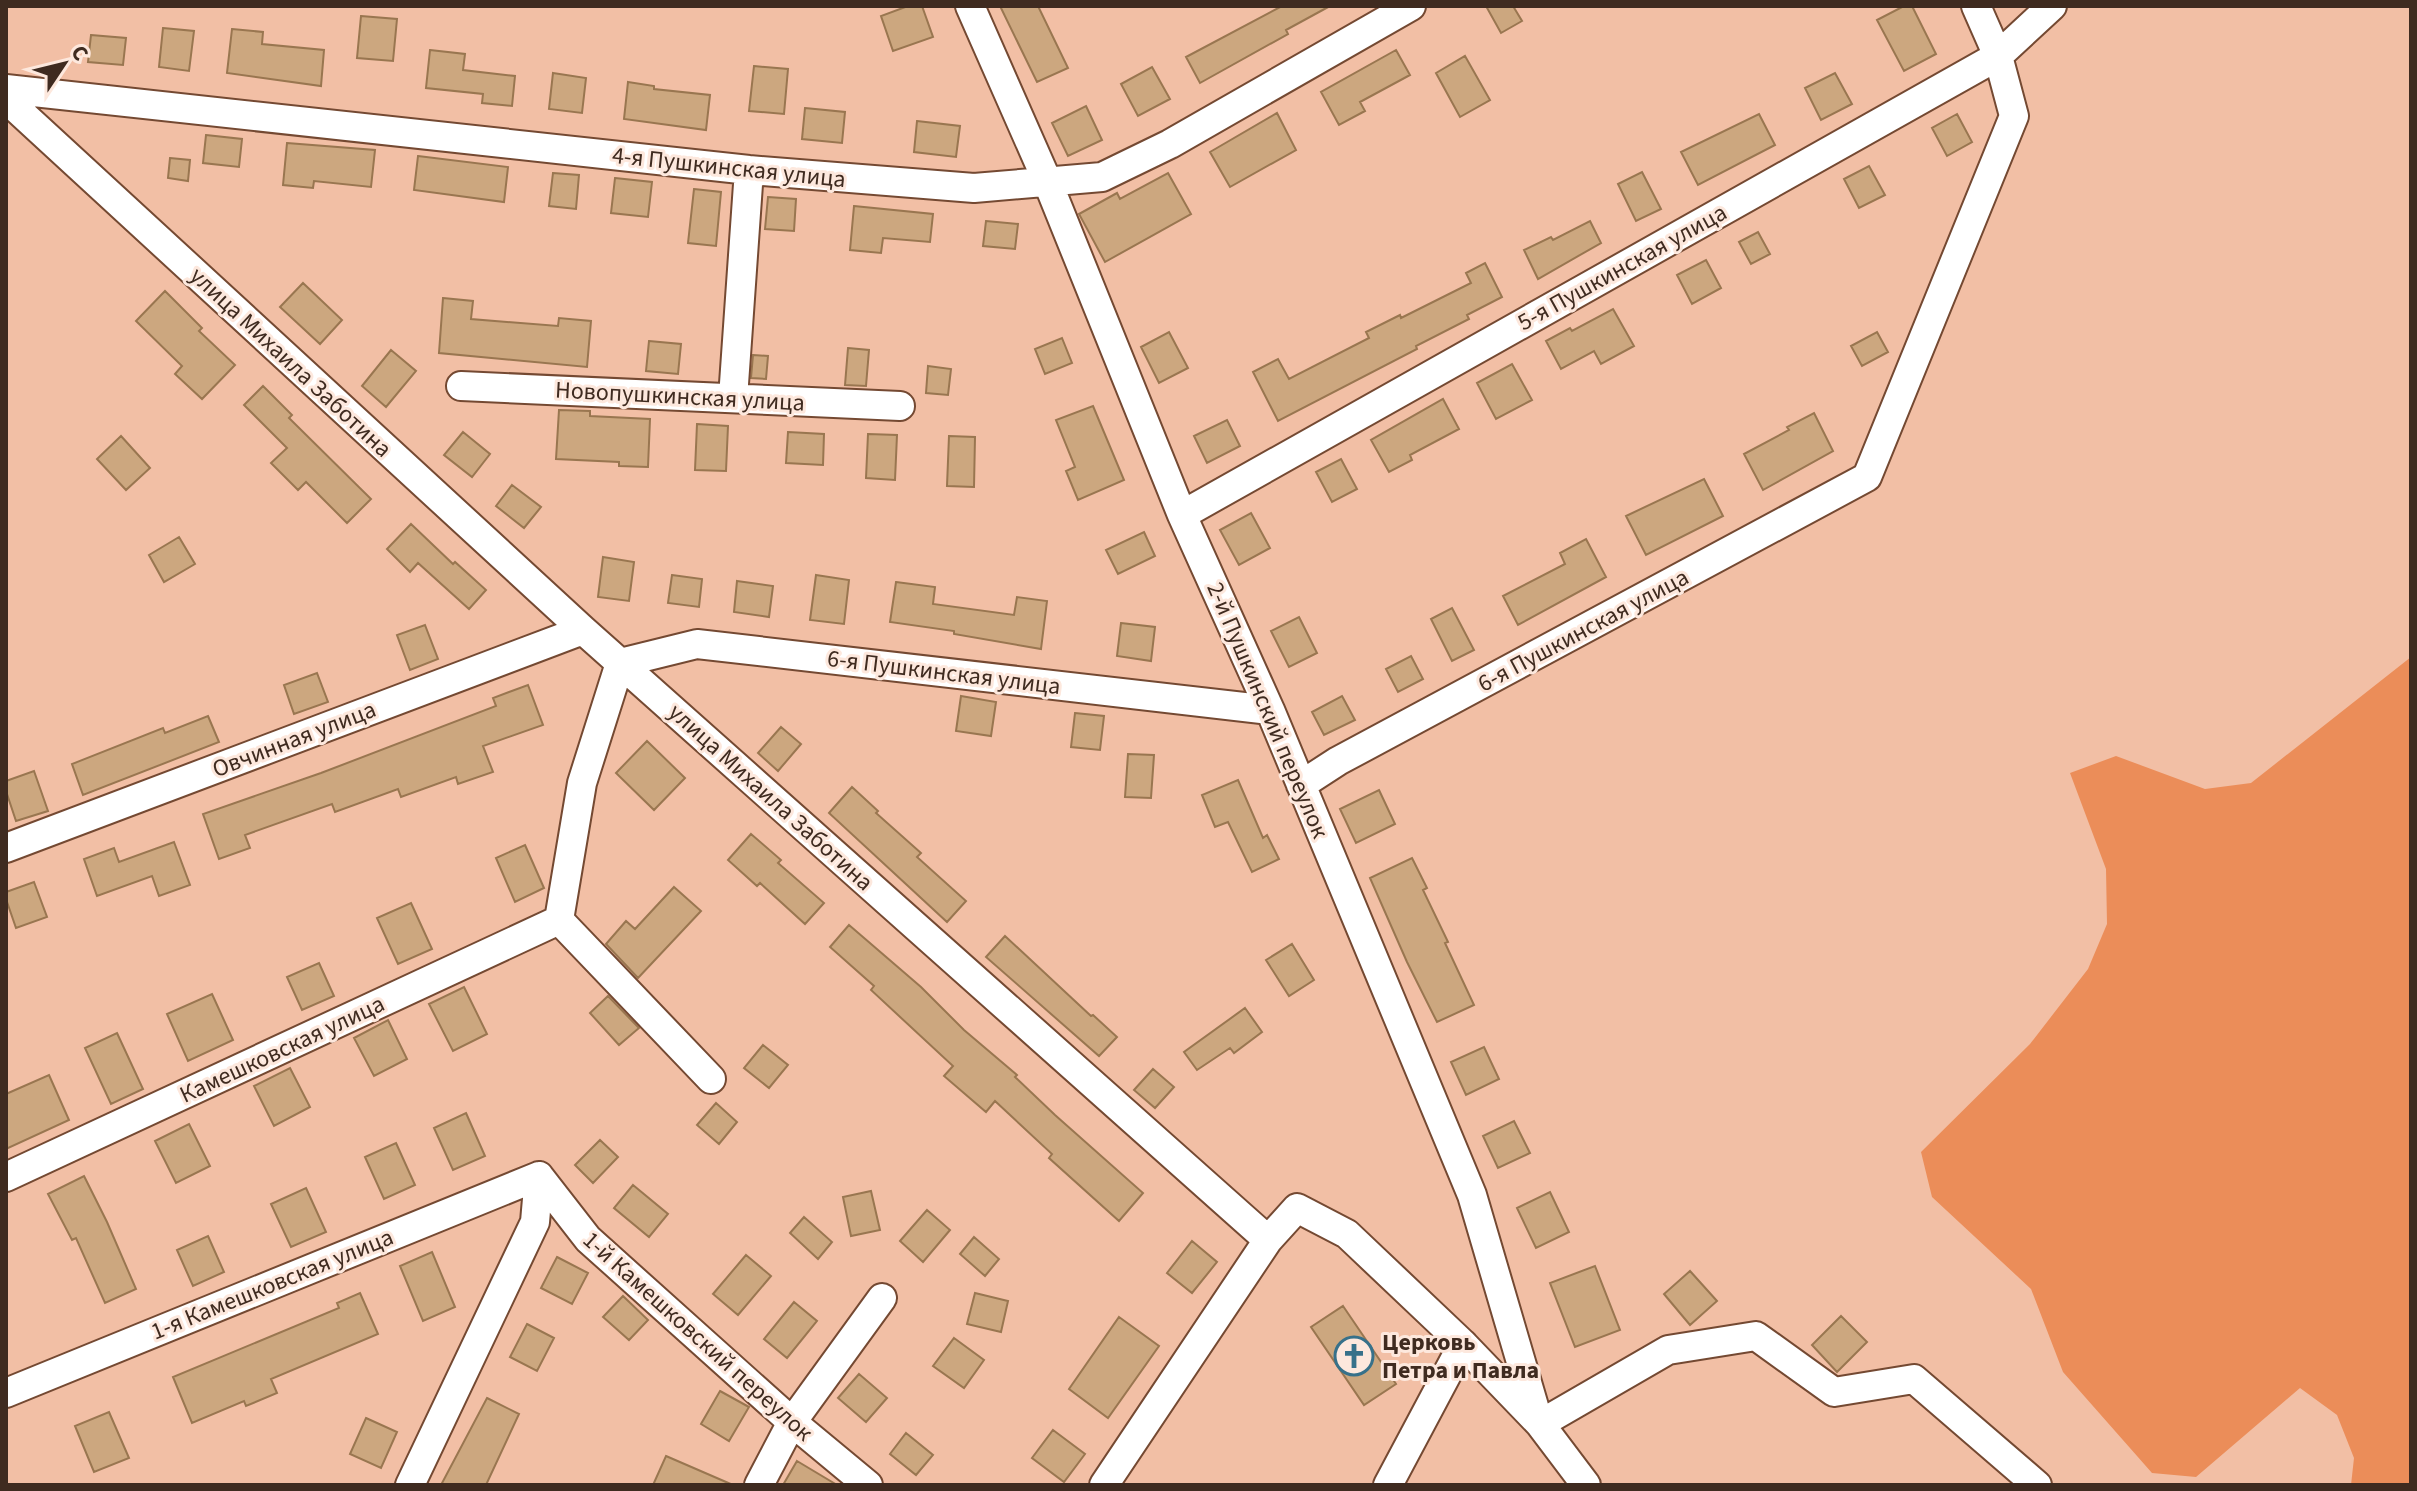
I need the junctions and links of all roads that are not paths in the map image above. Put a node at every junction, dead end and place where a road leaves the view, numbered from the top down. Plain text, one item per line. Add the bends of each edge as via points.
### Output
1 (970, 6) edge
2 (1411, 6) edge
3 (1976, 6) edge
4 (2052, 6) edge
5 (1998, 56) junction
6 (6, 89) edge
7 (6, 99) edge
8 (749, 170) junction
9 (1048, 183) junction
10 (461, 386) dead end
11 (733, 398) junction
12 (900, 406) dead end
13 (1182, 515) junction
14 (583, 630) junction
15 (620, 663) junction
16 (1270, 710) junction
17 (1301, 785) junction
18 (6, 848) edge
19 (559, 920) junction
20 (711, 1079) dead end
21 (539, 1176) junction
22 (6, 1177) edge
23 (1268, 1240) junction
24 (882, 1298) dead end
25 (1463, 1344) junction
26 (6, 1393) edge
27 (792, 1422) junction
28 (1540, 1424) junction
29 (410, 1485) edge
30 (759, 1485) edge
31 (868, 1485) edge
32 (1104, 1485) edge
33 (1388, 1485) edge
34 (1586, 1485) edge
35 (2037, 1485) edge

1 - 9 street, 2-й Пушкинский переулок
2 - 9 street, 4-я Пушкинская улица via 1102,177
3 - 5 street
4 - 5 street, 5-я Пушкинская улица
5 - 13 street, 5-я Пушкинская улица
5 - 17 street, 6-я Пушкинская улица via 2014,116 1867,477
6 - 8 street, 4-я Пушкинская улица
7 - 14 street, улица Михаила Заботина
8 - 9 street, 4-я Пушкинская улица via 974,188
8 - 11 street
9 - 13 street, 2-й Пушкинский переулок
10 - 11 street, Новопушкинская улица
11 - 12 street, Новопушкинская улица
13 - 16 street, 2-й Пушкинский переулок
14 - 15 street, улица Михаила Заботина
14 - 18 street, Овчинная улица
15 - 16 street, 6-я Пушкинская улица via 697,644
15 - 19 street via 582,783
15 - 23 street, улица Михаила Заботина
16 - 17 street, 2-й Пушкинский переулок
17 - 28 street, 2-й Пушкинский переулок via 1472,1195
19 - 20 street
19 - 22 street, Камешковская улица
21 - 26 street, 1-я Камешковская улица
21 - 27 street, 1-й Камешковский переулок via 588,1239
21 - 29 street via 535,1222
23 - 25 street via 1297,1208 1347,1234
23 - 32 street
24 - 27 street
25 - 28 street
25 - 33 street
27 - 30 street
27 - 31 street, 1-й Камешковский переулок
28 - 34 street
28 - 35 street via 1668,1350 1756,1336 1834,1392 1914,1379

